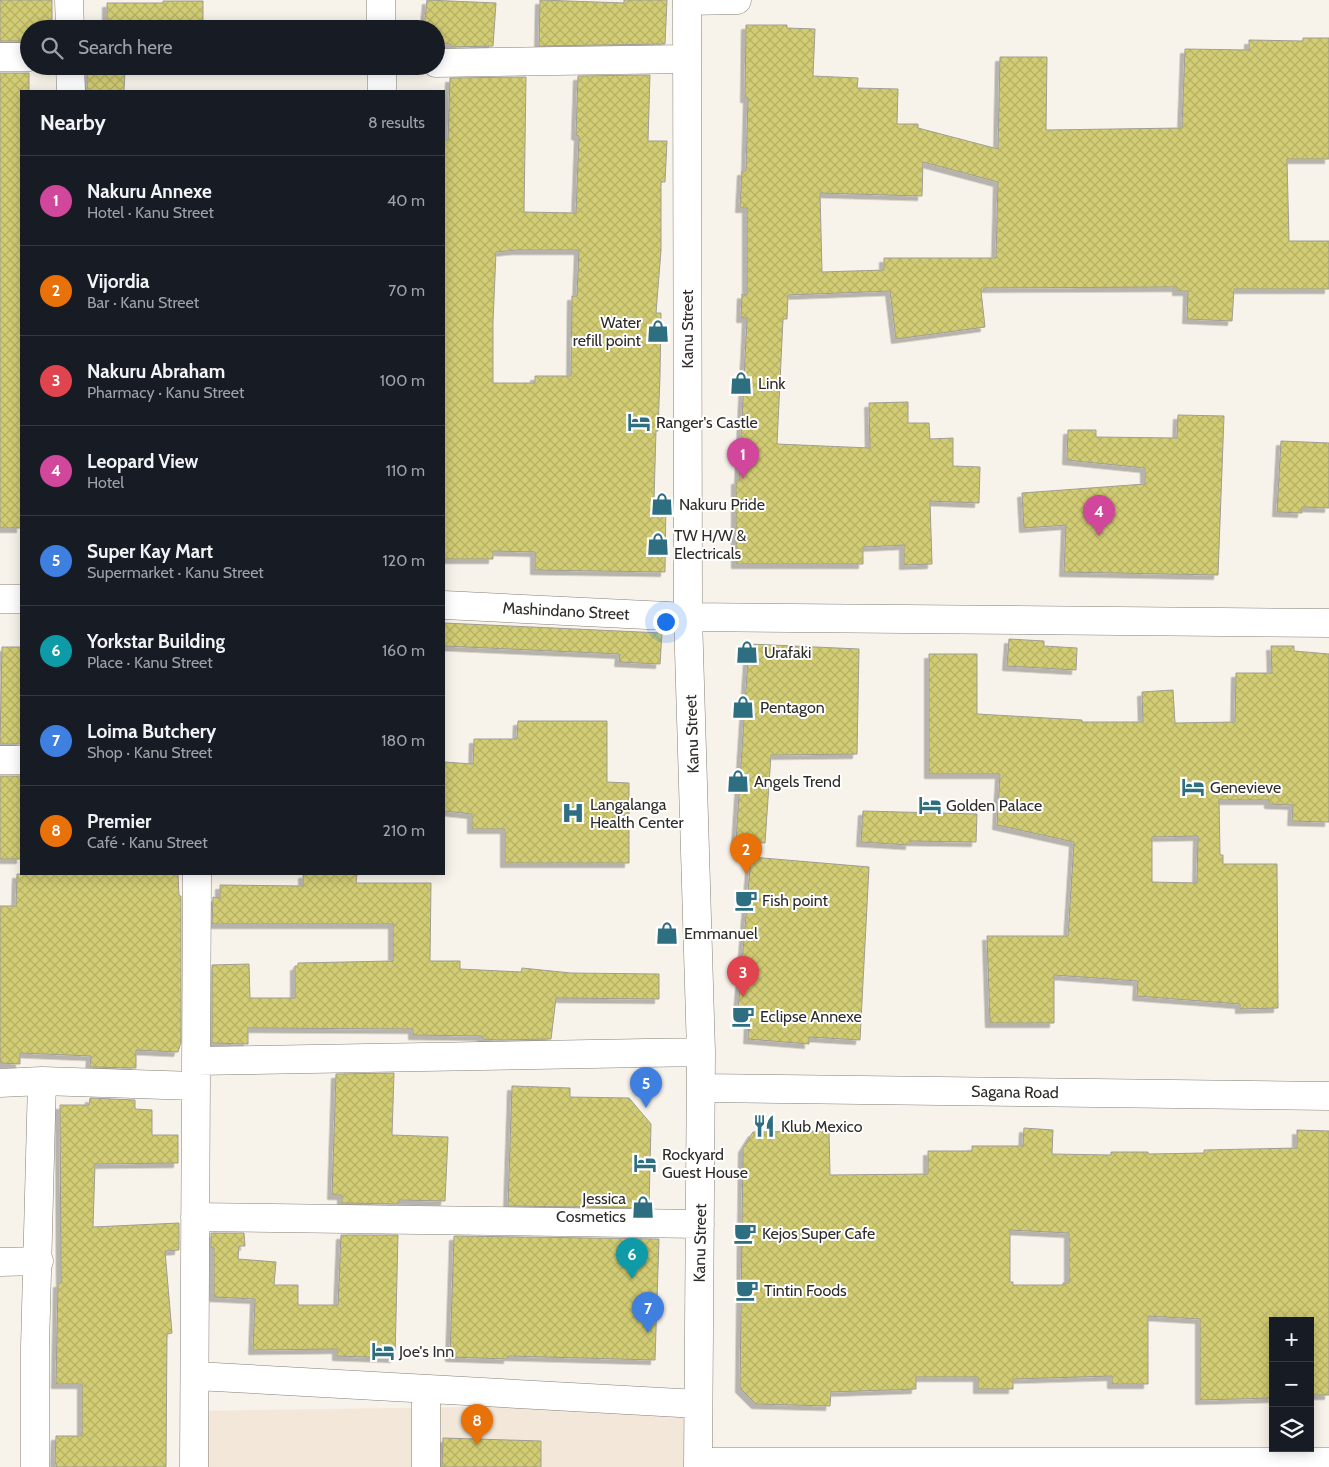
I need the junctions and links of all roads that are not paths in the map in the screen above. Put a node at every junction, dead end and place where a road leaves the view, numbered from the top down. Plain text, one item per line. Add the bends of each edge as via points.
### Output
1 (70, 0) edge
2 (380, 0) edge
3 (737, 0) edge
4 (687, 1) edge
5 (70, 20) edge
6 (381, 20) edge
7 (0, 57) edge
8 (20, 57) edge
9 (686, 59) junction
10 (445, 63) edge
11 (70, 75) edge
12 (382, 75) edge
13 (71, 90) edge
14 (382, 90) edge
15 (0, 599) edge
16 (20, 599) edge
17 (445, 605) edge
18 (688, 617) junction
19 (1329, 623) edge
20 (0, 760) edge
21 (20, 760) edge
22 (197, 875) edge
23 (701, 1052) junction
24 (195, 1073) junction
25 (42, 1081) junction
26 (0, 1083) edge
27 (701, 1088) junction
28 (1329, 1096) edge
29 (195, 1217) junction
30 (700, 1224) junction
31 (39, 1261) junction
32 (0, 1262) edge
33 (196, 1376) junction
34 (426, 1389) junction
35 (698, 1404) junction
36 (1329, 1462) edge
37 (698, 1464) edge
38 (35, 1467) edge
39 (194, 1467) edge
40 (426, 1467) edge

1 - 5 street
2 - 6 street
3 - 4 street
4 - 9 street, Kanu Street
7 - 8 street
9 - 10 street
9 - 18 street, Kanu Street
11 - 13 street
12 - 14 street
15 - 16 street
17 - 18 street, Mashindano Street
18 - 19 street, Mashindano Street
18 - 23 street, Kanu Street
20 - 21 street
22 - 24 street
23 - 24 street
23 - 27 street, Kanu Street
24 - 25 street
24 - 29 street
25 - 26 street
25 - 31 street
27 - 28 street, Sagana Road
27 - 30 street, Kanu Street
29 - 30 street
29 - 33 street
30 - 35 street, Kanu Street
31 - 32 street
31 - 38 street
33 - 34 street
33 - 39 street
34 - 35 street
34 - 40 street
35 - 37 street, Kanu Street
36 - 37 street

